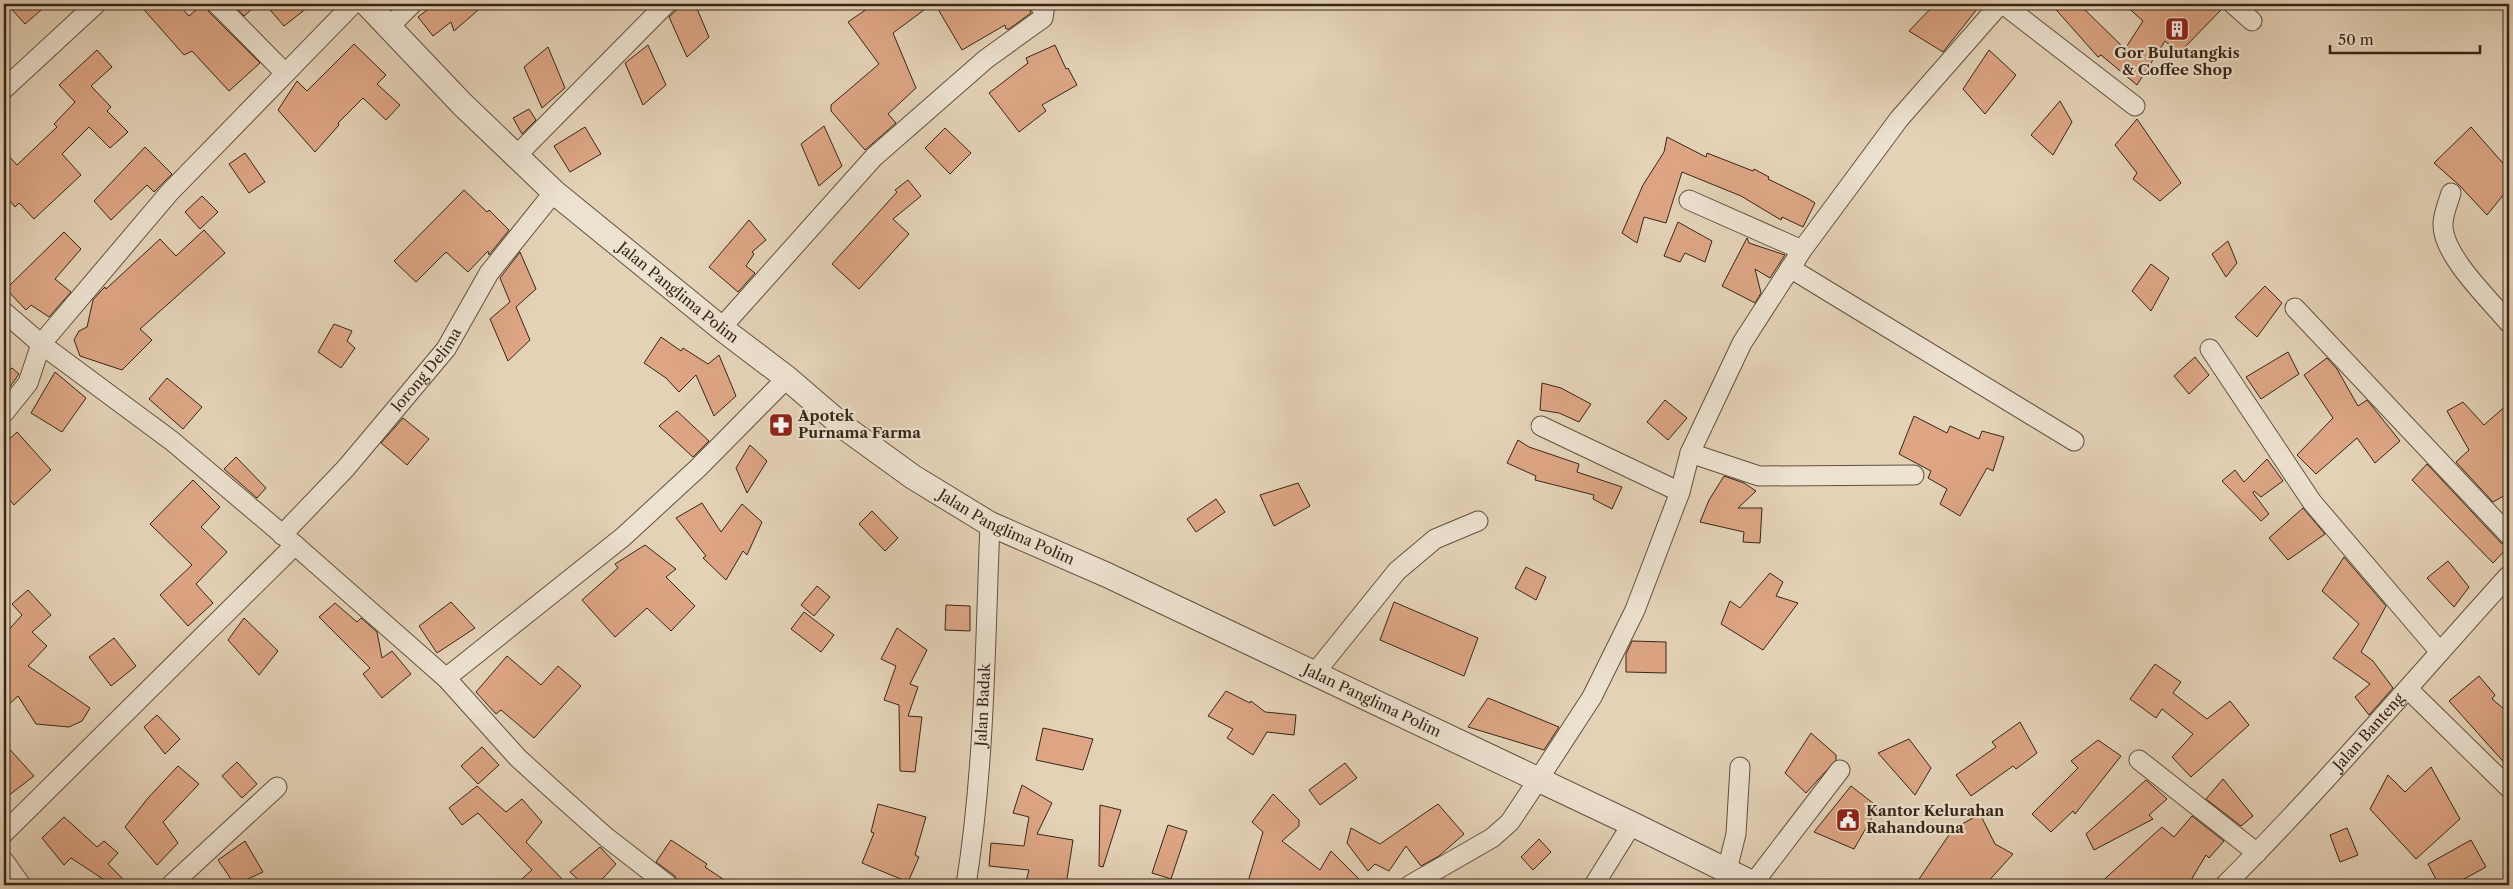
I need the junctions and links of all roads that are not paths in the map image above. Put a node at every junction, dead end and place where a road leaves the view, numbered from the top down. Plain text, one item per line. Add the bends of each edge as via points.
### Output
1 (96, 4) edge
2 (217, 4) edge
3 (353, 4) edge
4 (367, 4) edge
5 (412, 4) edge
6 (666, 4) edge
7 (1039, 4) edge
8 (2000, 4) edge
9 (2003, 4) edge
10 (2233, 4) edge
11 (2252, 21) dead end
12 (390, 26) junction
13 (285, 73) junction
14 (4, 89) edge
15 (2135, 106) dead end
16 (516, 156) junction
17 (554, 192) junction
18 (2451, 194) dead end
19 (1689, 200) dead end
20 (1802, 250) junction
21 (1790, 268) junction
22 (2295, 308) dead end
23 (4, 312) edge
24 (2509, 323) edge
25 (721, 328) junction
26 (41, 344) junction
27 (2210, 349) dead end
28 (787, 378) junction
29 (4, 413) edge
30 (1542, 426) dead end
31 (2074, 441) dead end
32 (1690, 453) junction
33 (1914, 475) dead end
34 (1680, 492) junction
35 (1478, 520) dead end
36 (990, 524) junction
37 (2509, 535) edge
38 (289, 540) junction
39 (2509, 576) edge
40 (2440, 652) junction
41 (1314, 674) junction
42 (446, 678) junction
43 (2409, 690) junction
44 (2139, 760) dead end
45 (1740, 768) dead end
46 (1840, 770) dead end
47 (1538, 780) junction
48 (277, 788) dead end
49 (2509, 788) edge
50 (1632, 824) junction
51 (4, 833) edge
52 (2257, 853) junction
53 (4, 862) edge
54 (1727, 870) junction
55 (21, 885) edge
56 (171, 885) edge
57 (668, 885) edge
58 (966, 885) edge
59 (1410, 885) edge
60 (1594, 885) edge
61 (1754, 885) edge
62 (2225, 885) edge

1 - 14 street
2 - 13 street
3 - 13 street
4 - 12 street, Jalan Panglima Polim
5 - 12 street
6 - 16 street
7 - 25 street via 1044,12 1043,18 986,59 874,157
8 - 20 street via 1899,119
9 - 15 street
10 - 11 street
12 - 16 street, Jalan Panglima Polim via 462,104
13 - 26 street via 169,193
16 - 17 street, Jalan Panglima Polim
17 - 25 street, Jalan Panglima Polim
17 - 38 street, lorong Delima via 489,273 446,349
18 - 24 street via 2443,223 2445,238 2473,281
19 - 20 street
20 - 21 street
21 - 31 street
21 - 32 street via 1742,343
22 - 37 street
23 - 26 street
25 - 28 street, Jalan Panglima Polim
26 - 29 street via 28,383
26 - 38 street via 172,441
27 - 40 street via 2312,502
28 - 36 street, Jalan Panglima Polim via 844,428 897,466
28 - 42 street via 698,468 623,537
30 - 34 street
32 - 33 street via 1759,476
32 - 34 street
34 - 47 street via 1635,610 1592,697
35 - 41 street via 1435,539 1397,571
36 - 41 street, Jalan Panglima Polim via 1107,575
36 - 58 street, Jalan Badak via 982,708
38 - 42 street
38 - 51 street, lorong Delima
39 - 40 street, Jalan Banteng
40 - 43 street, Jalan Banteng
41 - 47 street, Jalan Panglima Polim
42 - 57 street via 518,758 606,837
43 - 49 street
43 - 52 street, Jalan Banteng
44 - 52 street
45 - 54 street via 1736,834
46 - 61 street
47 - 50 street, Jalan Panglima Polim
47 - 59 street via 1510,822 1492,838
48 - 56 street
50 - 54 street, Jalan Panglima Polim
50 - 60 street
52 - 62 street, Jalan Banteng
53 - 55 street
54 - 61 street, Jalan Panglima Polim

